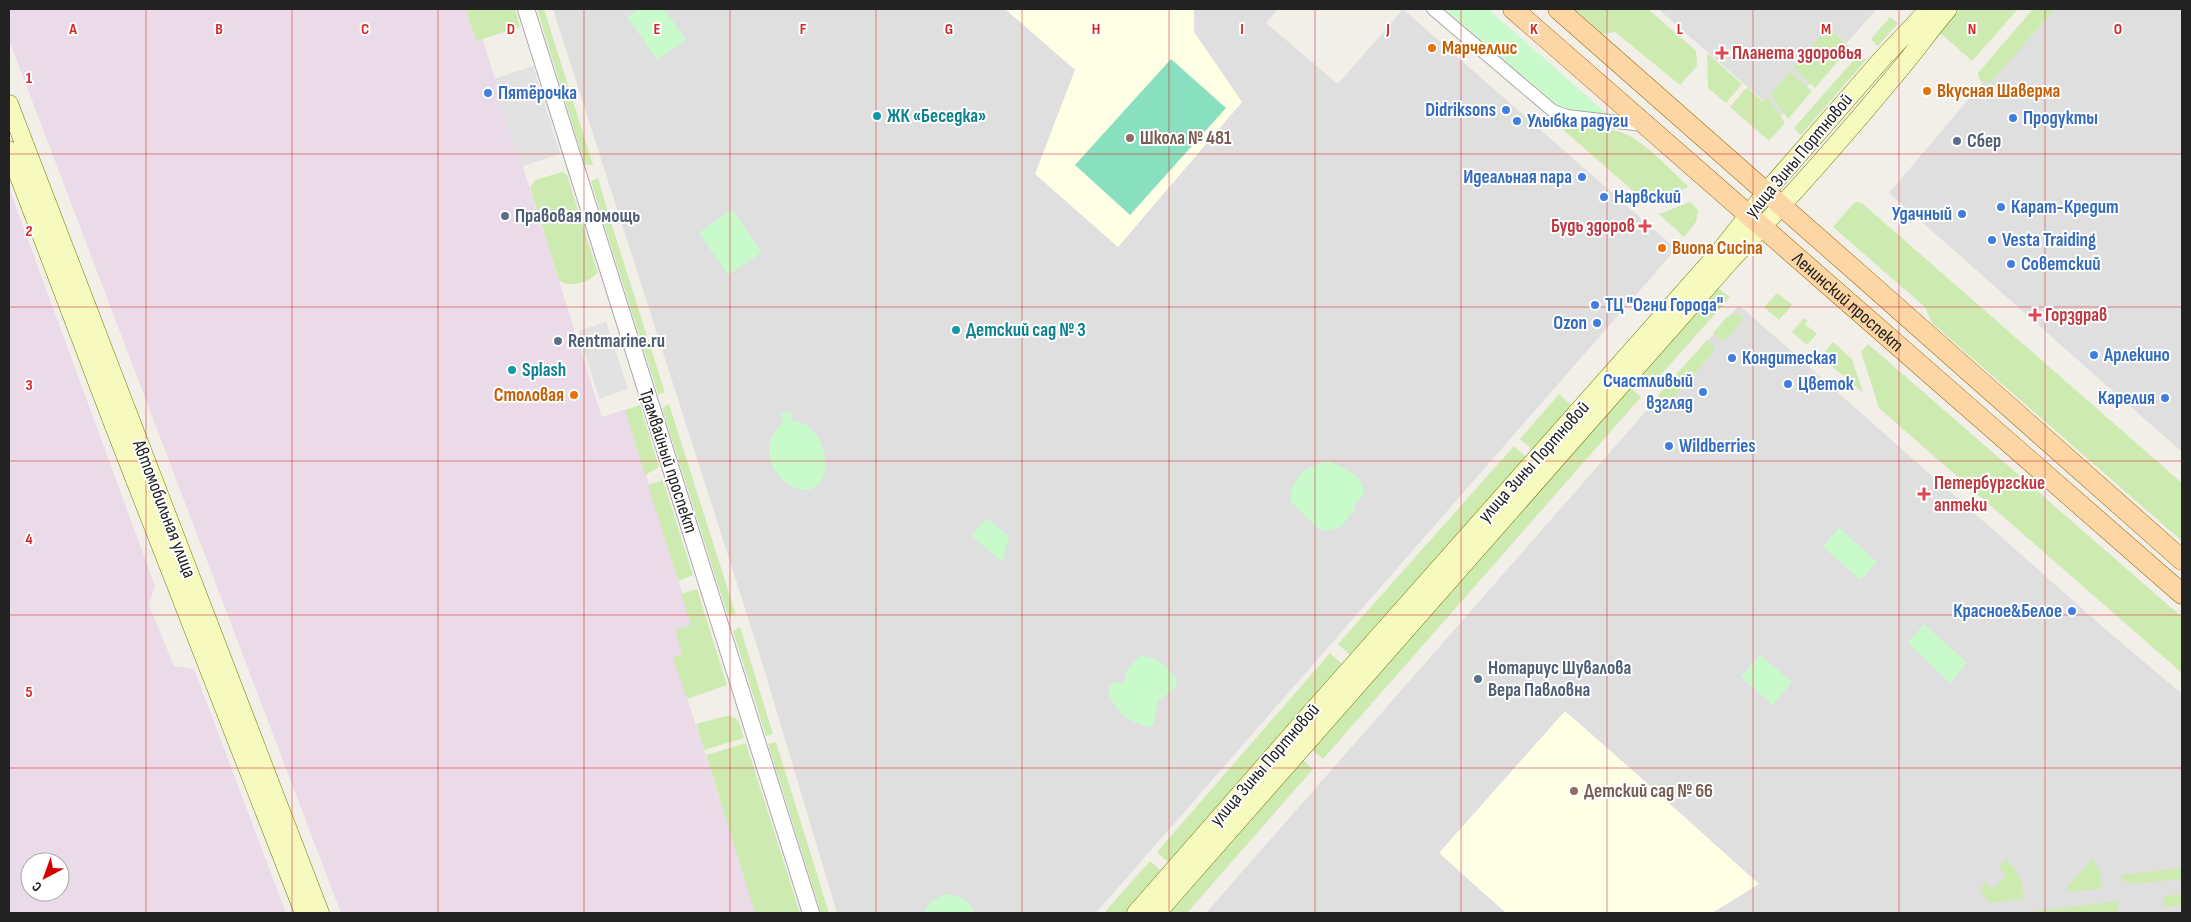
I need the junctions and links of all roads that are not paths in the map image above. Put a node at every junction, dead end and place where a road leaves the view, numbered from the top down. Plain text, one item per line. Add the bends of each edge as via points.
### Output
1 (526, 9) edge
2 (1433, 9) edge
3 (1513, 9) edge
4 (1558, 9) edge
5 (1929, 9) edge
6 (1948, 9) edge
7 (9, 104) edge
8 (1646, 125) junction
9 (9, 150) edge
10 (1767, 191) junction
11 (1783, 205) junction
12 (1756, 221) junction
13 (2182, 560) edge
14 (2182, 594) edge
15 (304, 913) edge
16 (320, 913) edge
17 (810, 913) edge
18 (1136, 913) edge
19 (1156, 913) edge

1 - 17 street, Трамвайный проспект
2 - 8 street via 1553,111 1567,116
3 - 8 main road, Ленинский проспект
4 - 10 main road, Ленинский проспект
5 - 10 main road, улица Зины Портновой via 1882,58
6 - 11 main road, улица Зины Портновой via 1892,80
7 - 16 main road, Автомобильная улица
8 - 12 main road, Ленинский проспект
9 - 15 main road, Автомобильная улица
10 - 11 main road, Ленинский проспект
10 - 12 main road, улица Зины Портновой
11 - 12 main road, улица Зины Портновой
11 - 13 main road, Ленинский проспект
12 - 14 main road, Ленинский проспект
12 - 18 main road, улица Зины Портновой via 1721,250
12 - 19 main road, улица Зины Портновой via 1731,260

